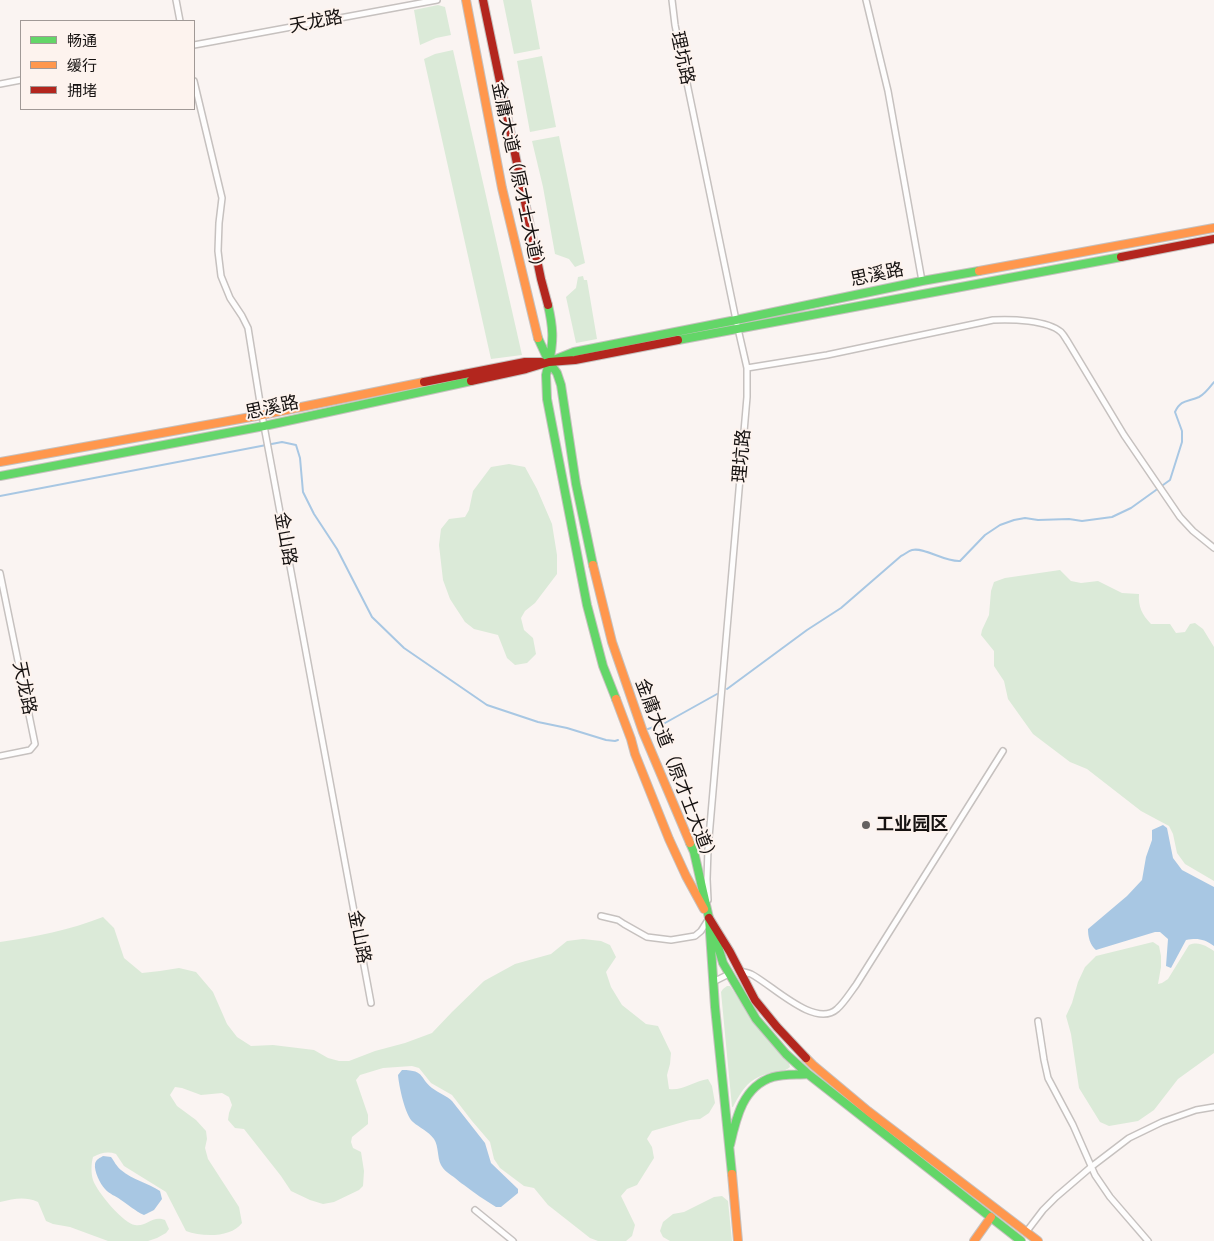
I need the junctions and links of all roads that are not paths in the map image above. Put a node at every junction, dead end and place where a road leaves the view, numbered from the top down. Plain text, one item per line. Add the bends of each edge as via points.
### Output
1 (176, 0) edge
2 (438, 0) edge
3 (466, 0) edge
4 (483, 0) edge
5 (672, 0) edge
6 (866, 0) edge
7 (180, 20) edge
8 (195, 45) edge
9 (20, 80) edge
10 (0, 84) edge
11 (195, 85) edge
12 (1214, 228) edge
13 (1214, 239) edge
14 (922, 281) junction
15 (736, 320) junction
16 (739, 330) junction
17 (549, 362) junction
18 (747, 368) junction
19 (262, 416) junction
20 (264, 426) junction
21 (0, 462) edge
22 (0, 476) edge
23 (1214, 548) edge
24 (0, 573) edge
25 (644, 734) junction
26 (631, 739) junction
27 (1003, 751) dead end
28 (0, 756) edge
29 (602, 916) dead end
30 (709, 918) junction
31 (740, 971) junction
32 (730, 974) junction
33 (713, 982) junction
34 (371, 1003) dead end
35 (1038, 1021) dead end
36 (808, 1074) junction
37 (1214, 1107) edge
38 (730, 1145) junction
39 (1091, 1167) junction
40 (475, 1210) dead end
41 (991, 1217) junction
42 (1027, 1232) junction
43 (513, 1241) edge
44 (738, 1241) edge
45 (974, 1241) edge
46 (1021, 1241) edge
47 (1038, 1241) edge
48 (1148, 1241) edge

1 - 7 street
2 - 8 street, 天龙路
3 - 17 main road, 金庸大道（原才士大道） via 502,188 538,337
4 - 17 main road, 金庸大道（原才士大道） via 551,320 553,344
5 - 15 street, 理坑路
6 - 14 street via 888,91
9 - 10 street
11 - 19 street, 金山路 via 222,198 218,250 221,276 248,328
12 - 14 main road, 思溪路
13 - 16 main road, 思溪路
14 - 15 main road, 思溪路
15 - 16 street, 理坑路
15 - 17 main road, 思溪路 via 574,352
16 - 17 main road, 思溪路
16 - 18 street, 理坑路
17 - 19 main road, 思溪路 via 525,362
17 - 20 main road, 思溪路 via 526,370
17 - 25 main road, 金庸大道（原才士大道） via 557,373 564,397 576,484 612,642
17 - 26 main road, 金庸大道（原才士大道） via 547,399 587,605 603,666
18 - 23 street via 827,355 993,320 1025,320 1052,327 1061,332 1068,342 1124,435 1180,517
18 - 30 street, 理坑路 via 708,849
19 - 20 street, 金山路
19 - 21 main road, 思溪路
20 - 22 main road, 思溪路
20 - 34 street, 金山路
24 - 28 street, 天龙路 via 35,744 30,750
25 - 26 main road
25 - 30 main road, 金庸大道（原才士大道） via 694,852
26 - 30 main road, 金庸大道（原才士大道） via 669,839
27 - 31 street via 856,985 836,1010 821,1014 812,1012 751,974
29 - 30 street via 618,920 647,937 671,940 695,936
30 - 31 main road
30 - 32 main road via 723,963
30 - 33 main road
31 - 32 street
31 - 42 main road via 756,1000 813,1065
32 - 33 street
32 - 36 main road via 756,1019
33 - 38 main road
35 - 39 street via 1048,1078
36 - 38 main road via 771,1078 747,1094 738,1112
36 - 41 main road
37 - 39 street via 1162,1122 1129,1138
38 - 44 main road
39 - 42 street via 1043,1210
39 - 48 street via 1110,1198
40 - 43 street
41 - 45 main road
41 - 46 main road
42 - 47 main road

